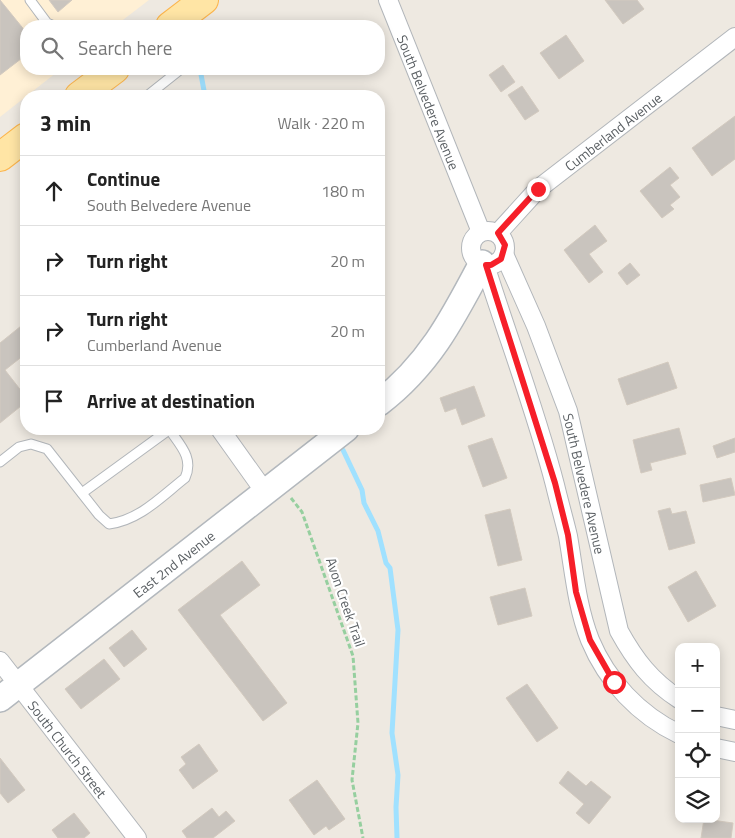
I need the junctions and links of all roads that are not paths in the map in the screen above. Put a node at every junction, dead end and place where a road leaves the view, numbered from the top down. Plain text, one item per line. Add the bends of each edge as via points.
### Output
1 (30, 0) edge
2 (204, 0) edge
3 (388, 0) edge
4 (45, 20) edge
5 (178, 20) edge
6 (735, 36) edge
7 (173, 75) edge
8 (155, 90) edge
9 (489, 233) junction
10 (491, 261) junction
11 (385, 398) edge
12 (161, 435) edge
13 (173, 435) edge
14 (224, 435) edge
15 (338, 435) edge
16 (0, 462) edge
17 (265, 492) junction
18 (82, 493) junction
19 (0, 661) edge
20 (10, 692) edge
21 (675, 696) edge
22 (720, 717) edge
23 (735, 720) edge
24 (677, 733) edge
25 (720, 749) edge
26 (735, 752) edge
27 (137, 838) edge

1 - 4 lane
2 - 5 main road
3 - 9 street, South Belvedere Avenue
6 - 9 street, Cumberland Avenue via 538,189
7 - 8 lane
9 - 10 street, South Belvedere Avenue via 504,240
9 - 10 street via 473,240 472,250 476,260
10 - 11 street via 438,342 402,385
10 - 21 street, South Belvedere Avenue via 536,326 568,411 619,632 646,674
10 - 24 street, South Belvedere Avenue via 555,483 568,535 576,592 590,640 614,682 628,699
12 - 18 lane
13 - 18 lane via 183,448 190,468 185,478 135,518 109,524
14 - 17 street
15 - 17 street, East 2nd Avenue
16 - 18 lane via 19,447 31,444 47,449
17 - 20 street, East 2nd Avenue
19 - 20 street, South Church Street
20 - 27 street, South Church Street
22 - 23 street
25 - 26 street

